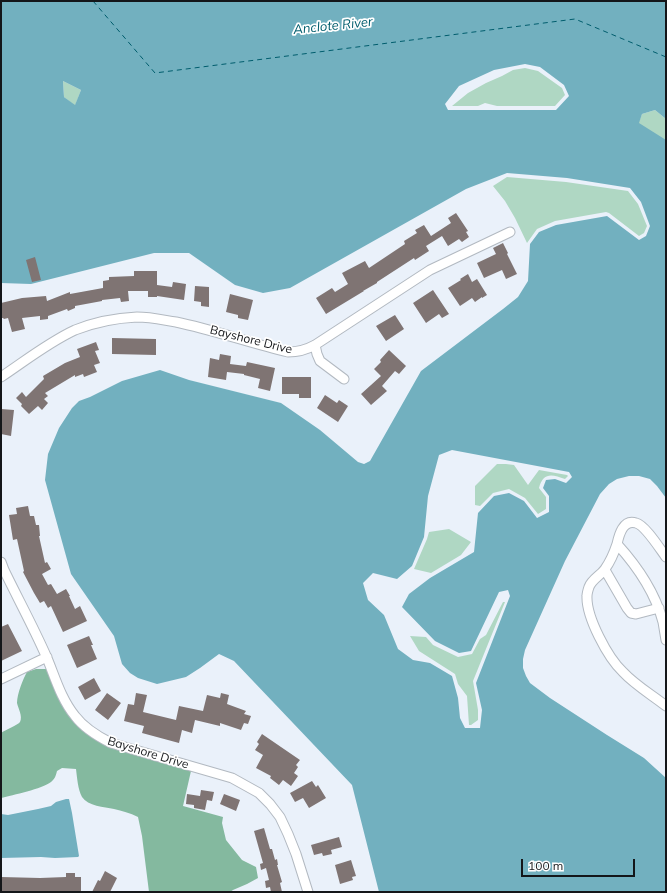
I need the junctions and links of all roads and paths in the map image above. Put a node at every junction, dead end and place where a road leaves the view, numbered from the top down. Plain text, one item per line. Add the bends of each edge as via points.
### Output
1 (510, 232) dead end
2 (315, 345) junction
3 (1, 377) edge
4 (344, 379) dead end
5 (617, 544) junction
6 (666, 557) edge
7 (1, 562) edge
8 (605, 570) junction
9 (659, 608) junction
10 (666, 640) edge
11 (46, 657) junction
12 (1, 679) edge
13 (666, 706) edge
14 (308, 892) edge

1 - 2 street, Bayshore Drive via 430,270
2 - 3 street, Bayshore Drive via 298,352 288,352 156,318 116,319 98,322 60,338
2 - 4 street via 320,361
5 - 6 street via 623,527 636,522
5 - 8 street
5 - 9 street via 643,578
7 - 11 street, Bayshore Drive
8 - 9 street via 631,613
8 - 13 street via 590,585 587,596 589,612 595,626 615,664
9 - 10 street
11 - 12 street
11 - 14 street, Bayshore Drive via 74,715 96,736 111,743 232,778 260,793 280,817 296,854

